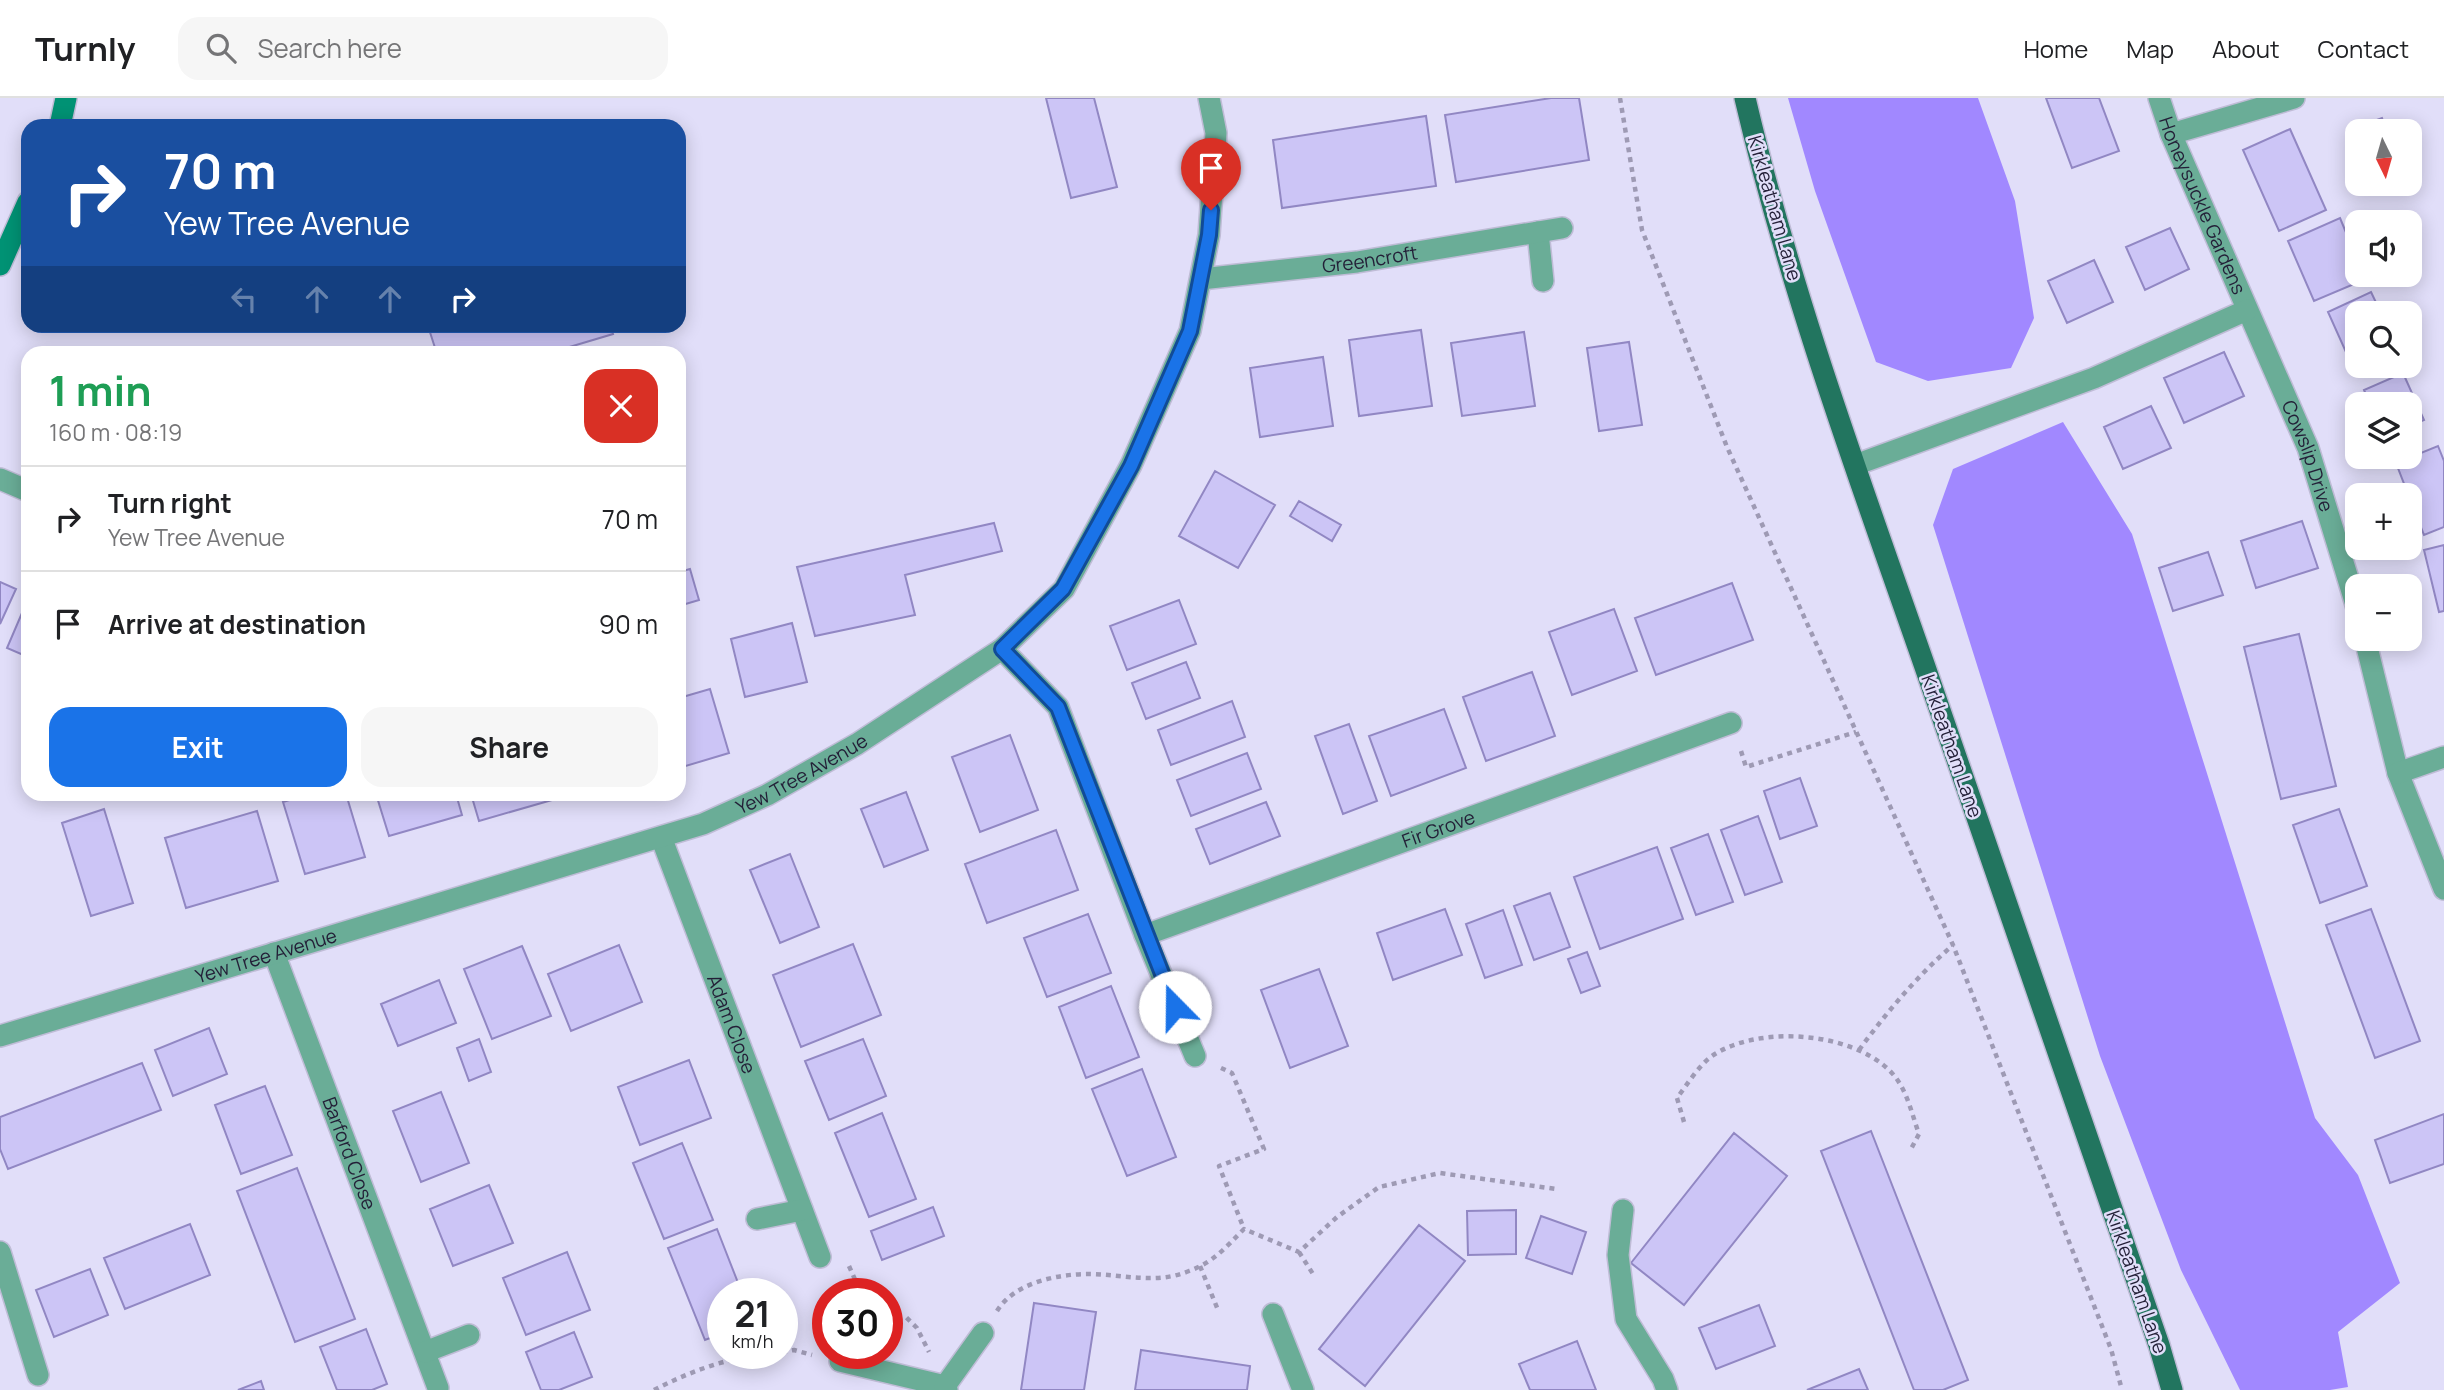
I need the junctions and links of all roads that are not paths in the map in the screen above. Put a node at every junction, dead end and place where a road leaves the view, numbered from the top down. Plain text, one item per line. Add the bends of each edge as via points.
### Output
1 (66, 98) edge
2 (1209, 98) edge
3 (1745, 98) edge
4 (2159, 98) edge
5 (2294, 98) edge
6 (62, 119) edge
7 (2171, 134) junction
8 (21, 218) edge
9 (1562, 228) dead end
10 (1538, 232) junction
11 (0, 265) edge
12 (1201, 279) junction
13 (1543, 281) dead end
14 (2247, 310) junction
15 (1855, 465) junction
16 (0, 479) edge
17 (21, 488) edge
18 (2347, 574) edge
19 (1002, 649) junction
20 (2368, 651) edge
21 (1731, 723) road end
22 (2444, 757) edge
23 (2398, 773) junction
24 (661, 837) junction
25 (2444, 889) edge
26 (1145, 934) junction
27 (274, 953) junction
28 (0, 1036) edge
29 (1195, 1056) road end
30 (802, 1210) junction
31 (1623, 1210) dead end
32 (757, 1219) dead end
33 (0, 1252) edge
34 (820, 1257) dead end
35 (1273, 1314) dead end
36 (983, 1333) road end
37 (469, 1335) dead end
38 (425, 1352) junction
39 (871, 1369) edge
40 (38, 1375) dead end
41 (438, 1388) edge
42 (946, 1388) edge
43 (1303, 1390) edge
44 (1667, 1390) edge
45 (2172, 1390) edge

1 - 6 street
2 - 12 street, Yew Tree Avenue via 1216,133
3 - 15 main road, Kirkleatham Lane via 1763,177
4 - 7 street, Honeysuckle Gardens
5 - 7 street
7 - 14 street, Honeysuckle Gardens
8 - 11 street
9 - 10 street, Greencroft
10 - 12 street, Greencroft via 1357,262
10 - 13 street
12 - 19 street, Yew Tree Avenue via 1190,331 1131,466 1063,589
14 - 15 street via 2094,378
14 - 18 street, Cowslip Drive via 2308,448
15 - 45 main road, Kirkleatham Lane
16 - 17 street
19 - 24 street, Yew Tree Avenue via 768,796
19 - 26 street via 1058,707
20 - 23 street
21 - 26 street, Fir Grove
22 - 23 street
23 - 25 street
24 - 27 street, Yew Tree Avenue
24 - 30 street, Adam Close
26 - 29 street
27 - 28 street, Yew Tree Avenue
27 - 38 street, Barford Close
30 - 32 street
30 - 34 street, Adam Close
31 - 44 street via 1618,1255 1626,1319
33 - 40 street
35 - 43 street
36 - 42 street
37 - 38 street
38 - 41 street, Barford Close
39 - 42 street

